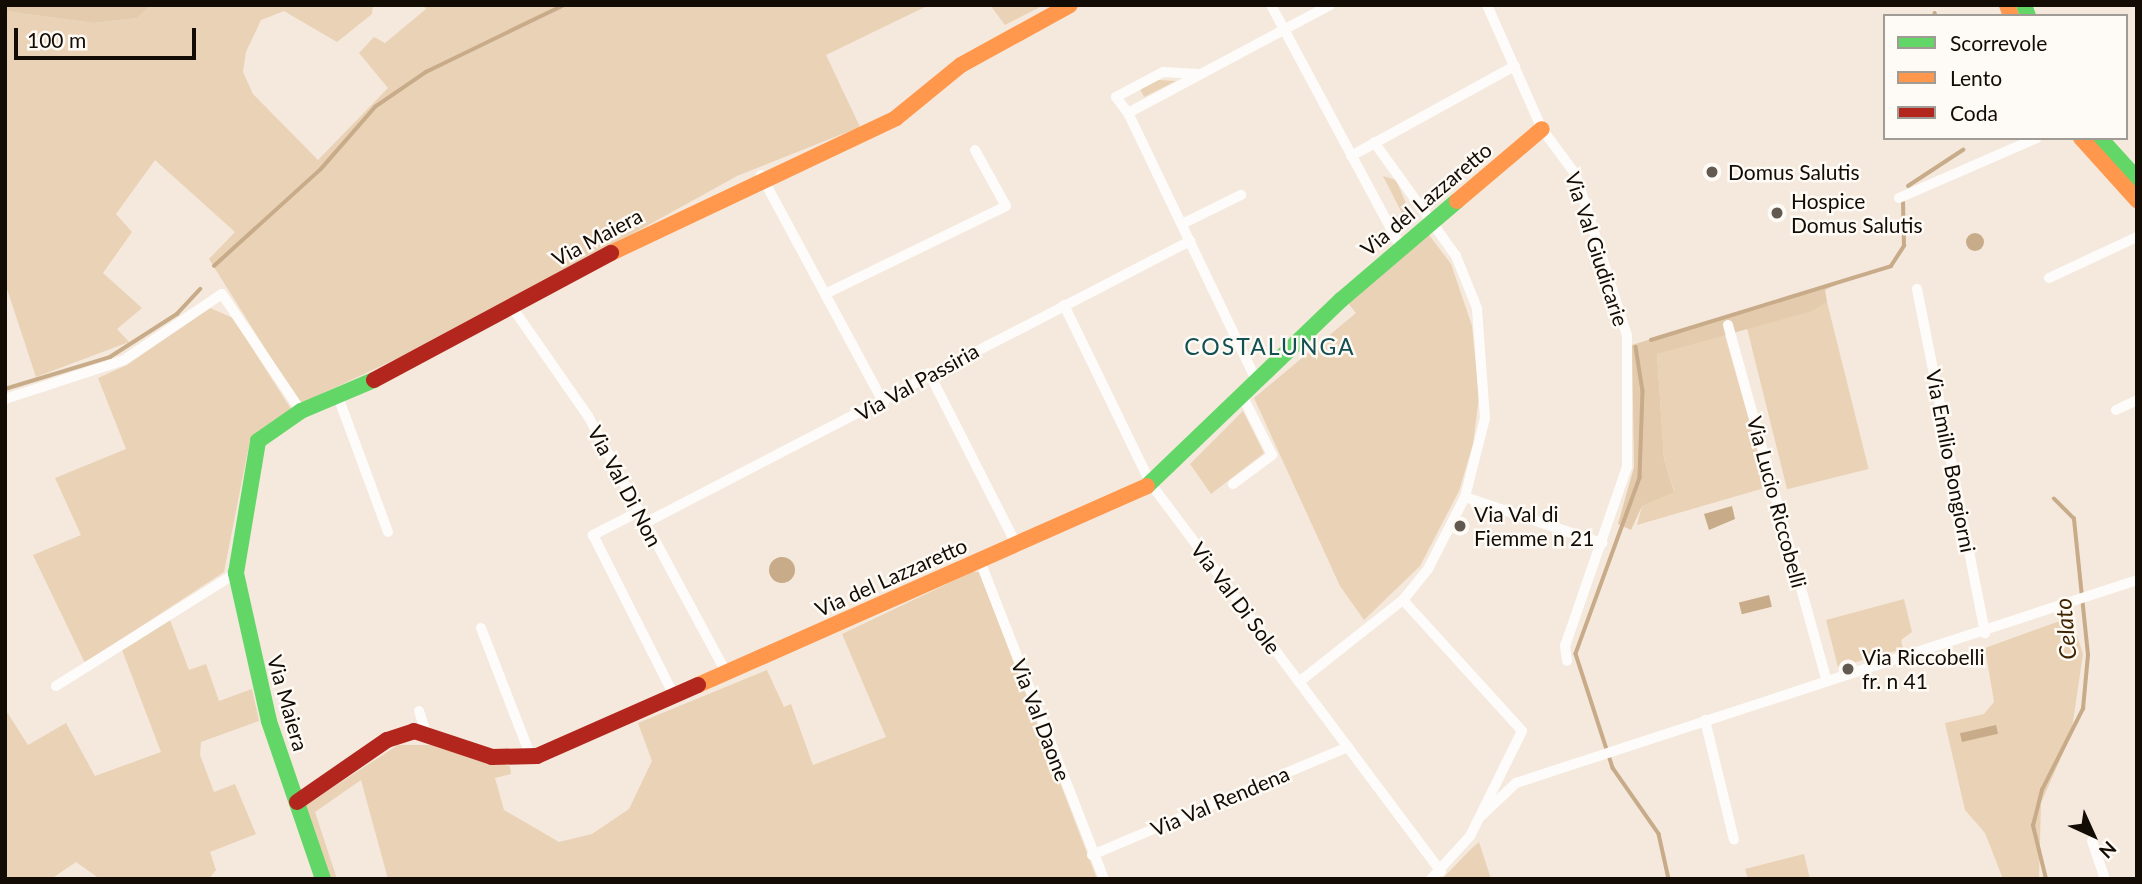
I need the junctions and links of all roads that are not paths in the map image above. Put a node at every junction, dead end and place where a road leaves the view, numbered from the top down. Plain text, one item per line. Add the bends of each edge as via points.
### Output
1 (1070, 5) edge
2 (1271, 5) edge
3 (1330, 5) edge
4 (1487, 5) edge
5 (1284, 29) junction
6 (1515, 66) junction
7 (1200, 74) junction
8 (1128, 113) junction
9 (1542, 129) junction
10 (2032, 140) edge
11 (2083, 140) edge
12 (2102, 140) edge
13 (1374, 142) junction
14 (975, 150) dead end
15 (1350, 156) junction
16 (761, 175) junction
17 (2137, 179) edge
18 (1241, 195) dead end
19 (1899, 198) dead end
20 (2137, 200) edge
21 (1432, 219) junction
22 (1182, 224) junction
23 (2137, 237) edge
24 (1189, 241) junction
25 (1400, 246) junction
26 (2049, 278) dead end
27 (1917, 289) dead end
28 (825, 294) junction
29 (1064, 305) junction
30 (512, 307) junction
31 (1728, 325) dead end
32 (929, 373) junction
33 (1258, 384) junction
34 (337, 394) junction
35 (5, 399) edge
36 (1244, 399) junction
37 (2137, 400) edge
38 (884, 403) junction
39 (2116, 410) dead end
40 (300, 411) junction
41 (1151, 484) junction
42 (1233, 484) dead end
43 (1465, 497) junction
44 (638, 512) junction
45 (645, 523) junction
46 (388, 532) dead end
47 (1602, 543) junction
48 (1016, 544) junction
49 (980, 561) junction
50 (236, 573) junction
51 (2137, 580) edge
52 (1402, 600) junction
53 (481, 628) dead end
54 (1985, 633) junction
55 (1567, 661) dead end
56 (726, 672) junction
57 (1826, 678) junction
58 (1299, 682) junction
59 (56, 686) dead end
60 (675, 697) junction
61 (419, 711) dead end
62 (1705, 720) junction
63 (426, 733) junction
64 (1348, 747) junction
65 (531, 757) junction
66 (1504, 768) junction
67 (1516, 783) junction
68 (297, 802) junction
69 (1480, 817) junction
70 (1734, 840) dead end
71 (2092, 841) dead end
72 (1092, 855) junction
73 (1441, 872) junction
74 (323, 879) edge
75 (1104, 879) edge
76 (1430, 879) edge
77 (2105, 879) edge

1 - 16 street, Via Maiera via 961,65 896,118
2 - 5 street
3 - 5 street
4 - 6 street
5 - 7 street
5 - 15 street
6 - 9 street
6 - 13 street
7 - 8 street
7 - 8 street via 1163,72 1116,97
8 - 22 street
9 - 21 street, Via del Lazzaretto
9 - 47 street, Via Val Giudicarie via 1576,175 1626,336 1627,467
10 - 19 street
11 - 20 street
12 - 17 street
13 - 15 street
13 - 21 street
14 - 28 street via 1006,206
15 - 25 street
16 - 28 street
16 - 30 street, Via Maiera
18 - 22 street
21 - 25 street, Via del Lazzaretto
21 - 43 street via 1456,256 1483,343 1485,418
22 - 24 street
23 - 26 street
24 - 29 street, Via Val Passiria
24 - 33 street
25 - 33 street, Via del Lazzaretto
27 - 54 street, Via Emilio Bongiorni
28 - 38 street
29 - 32 street, Via Val Passiria
29 - 41 street, Via Val Di Sole via 1151,472
30 - 34 street, Via Maiera
30 - 44 street, Via Val Di Non via 588,416
31 - 57 street, Via Lucio Riccobelli
32 - 38 street, Via Val Passiria
32 - 48 street
33 - 36 street, Via del Lazzaretto
34 - 40 street, Via Maiera
34 - 46 street
35 - 40 street via 124,360 222,295
36 - 41 street, Via del Lazzaretto
36 - 42 street via 1272,455
37 - 39 street
38 - 45 street, Via Val Passiria
40 - 50 street, Via Maiera via 258,441
41 - 48 street, Via del Lazzaretto
41 - 58 street, Via Val Di Sole
43 - 47 street
43 - 52 street via 1428,569
44 - 45 street, Via Val Di Non
44 - 60 street via 593,535
45 - 56 street, Via Val Di Non
47 - 55 street, Via Val Giudicarie via 1565,646
48 - 49 street, Via del Lazzaretto
49 - 56 street, Via del Lazzaretto
49 - 72 street, Via Val Daone
50 - 59 street
50 - 68 street, Via Maiera via 269,721
51 - 54 street
52 - 58 street
52 - 66 street via 1521,725
53 - 65 street
54 - 57 street
56 - 60 street, Via del Lazzaretto
57 - 62 street
58 - 64 street, Via Val Di Sole
60 - 65 street, Via del Lazzaretto
61 - 63 street
62 - 67 street
62 - 70 street
63 - 65 street, Via del Lazzaretto via 492,757
63 - 68 street via 387,740
64 - 72 street, Via Val Rendena
64 - 73 street, Via Val Di Sole
66 - 67 street
66 - 69 street
67 - 69 street
68 - 74 street, Via Maiera
69 - 73 street
71 - 77 street
72 - 75 street, Via Val Daone
73 - 76 street

